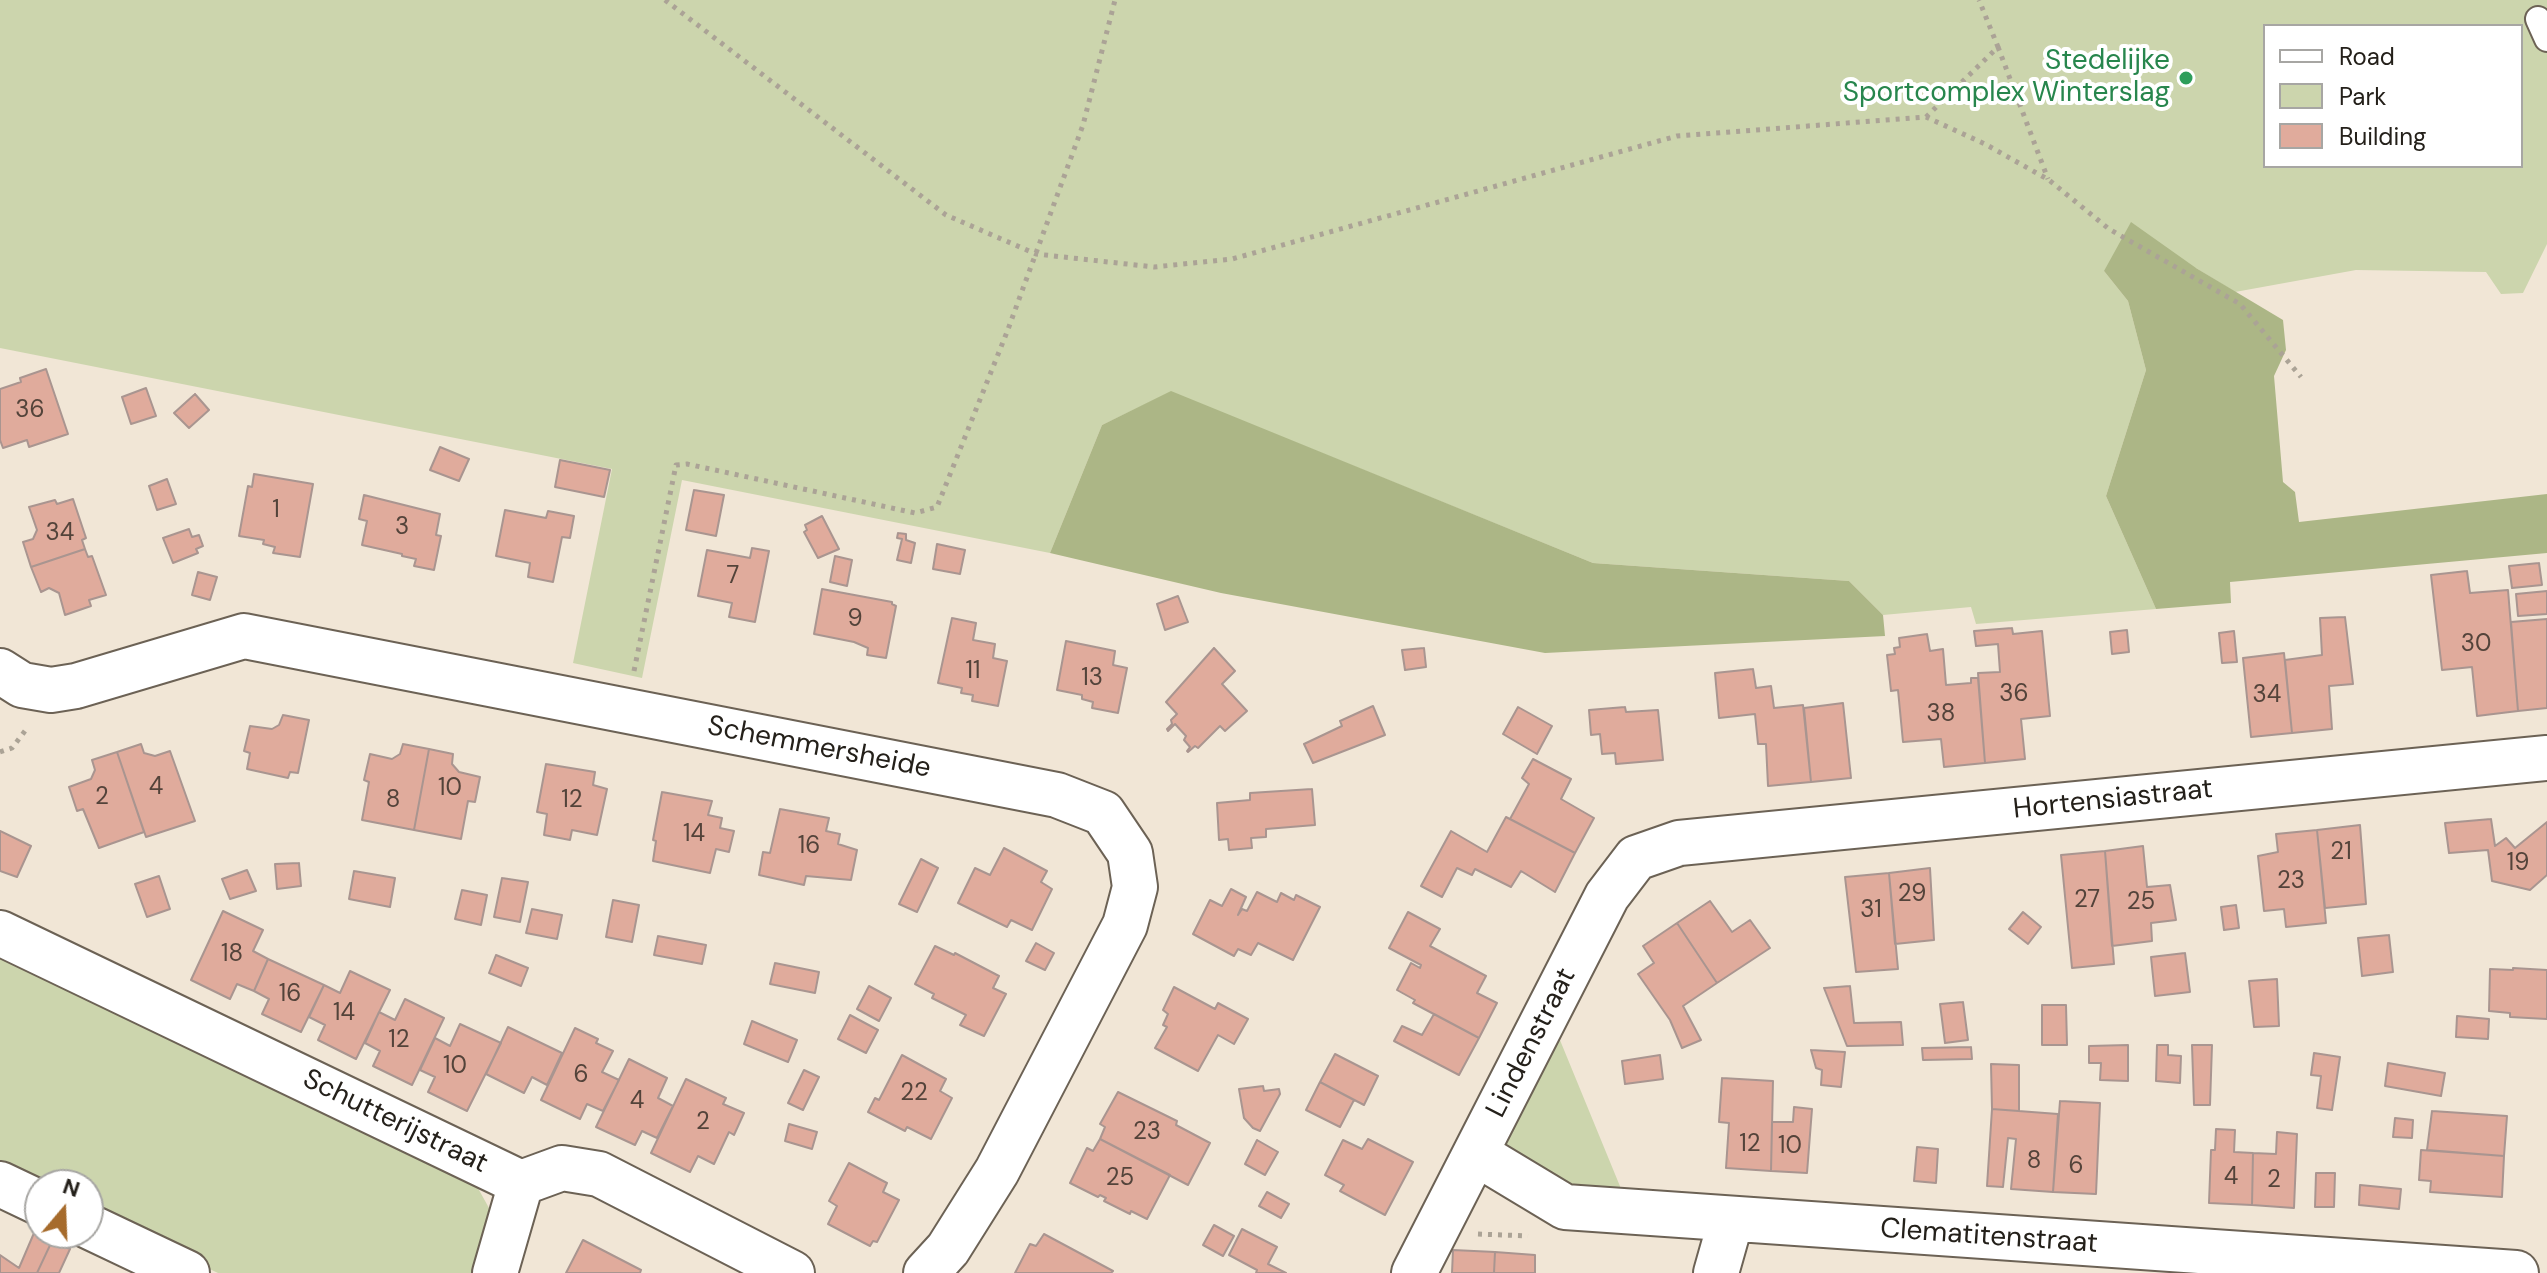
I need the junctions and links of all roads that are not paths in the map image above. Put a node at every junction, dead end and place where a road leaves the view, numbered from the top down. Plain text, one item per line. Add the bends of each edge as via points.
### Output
1 (17, 694) edge
2 (2547, 758) edge
3 (1679, 843) joint
4 (0, 933) edge
5 (1477, 1154) junction
6 (521, 1183) junction
7 (0, 1184) edge
8 (24, 1195) edge
9 (1731, 1220) junction
10 (104, 1234) edge
11 (2041, 1257) edge
12 (187, 1273) edge
13 (495, 1273) edge
14 (792, 1273) edge
15 (926, 1273) edge
16 (1414, 1273) edge
17 (1716, 1273) edge
18 (2516, 1273) edge

1 - 15 street, Schemmersheide via 76,686 244,636 1057,795 1103,813 1130,853 1135,887 1125,925 997,1171 948,1249
2 - 3 street, Hortensiastraat
3 - 5 street, Lindenstraat via 1636,858 1607,896
4 - 6 street, Schutterijstraat
5 - 9 street, Clematitenstraat via 1565,1207
5 - 16 street, Lindenstraat
6 - 13 street
6 - 14 street, Schutterijstraat via 562,1168 599,1174
7 - 8 street
9 - 11 street, Clematitenstraat
9 - 17 street
10 - 12 street
11 - 18 street, Clematitenstraat

